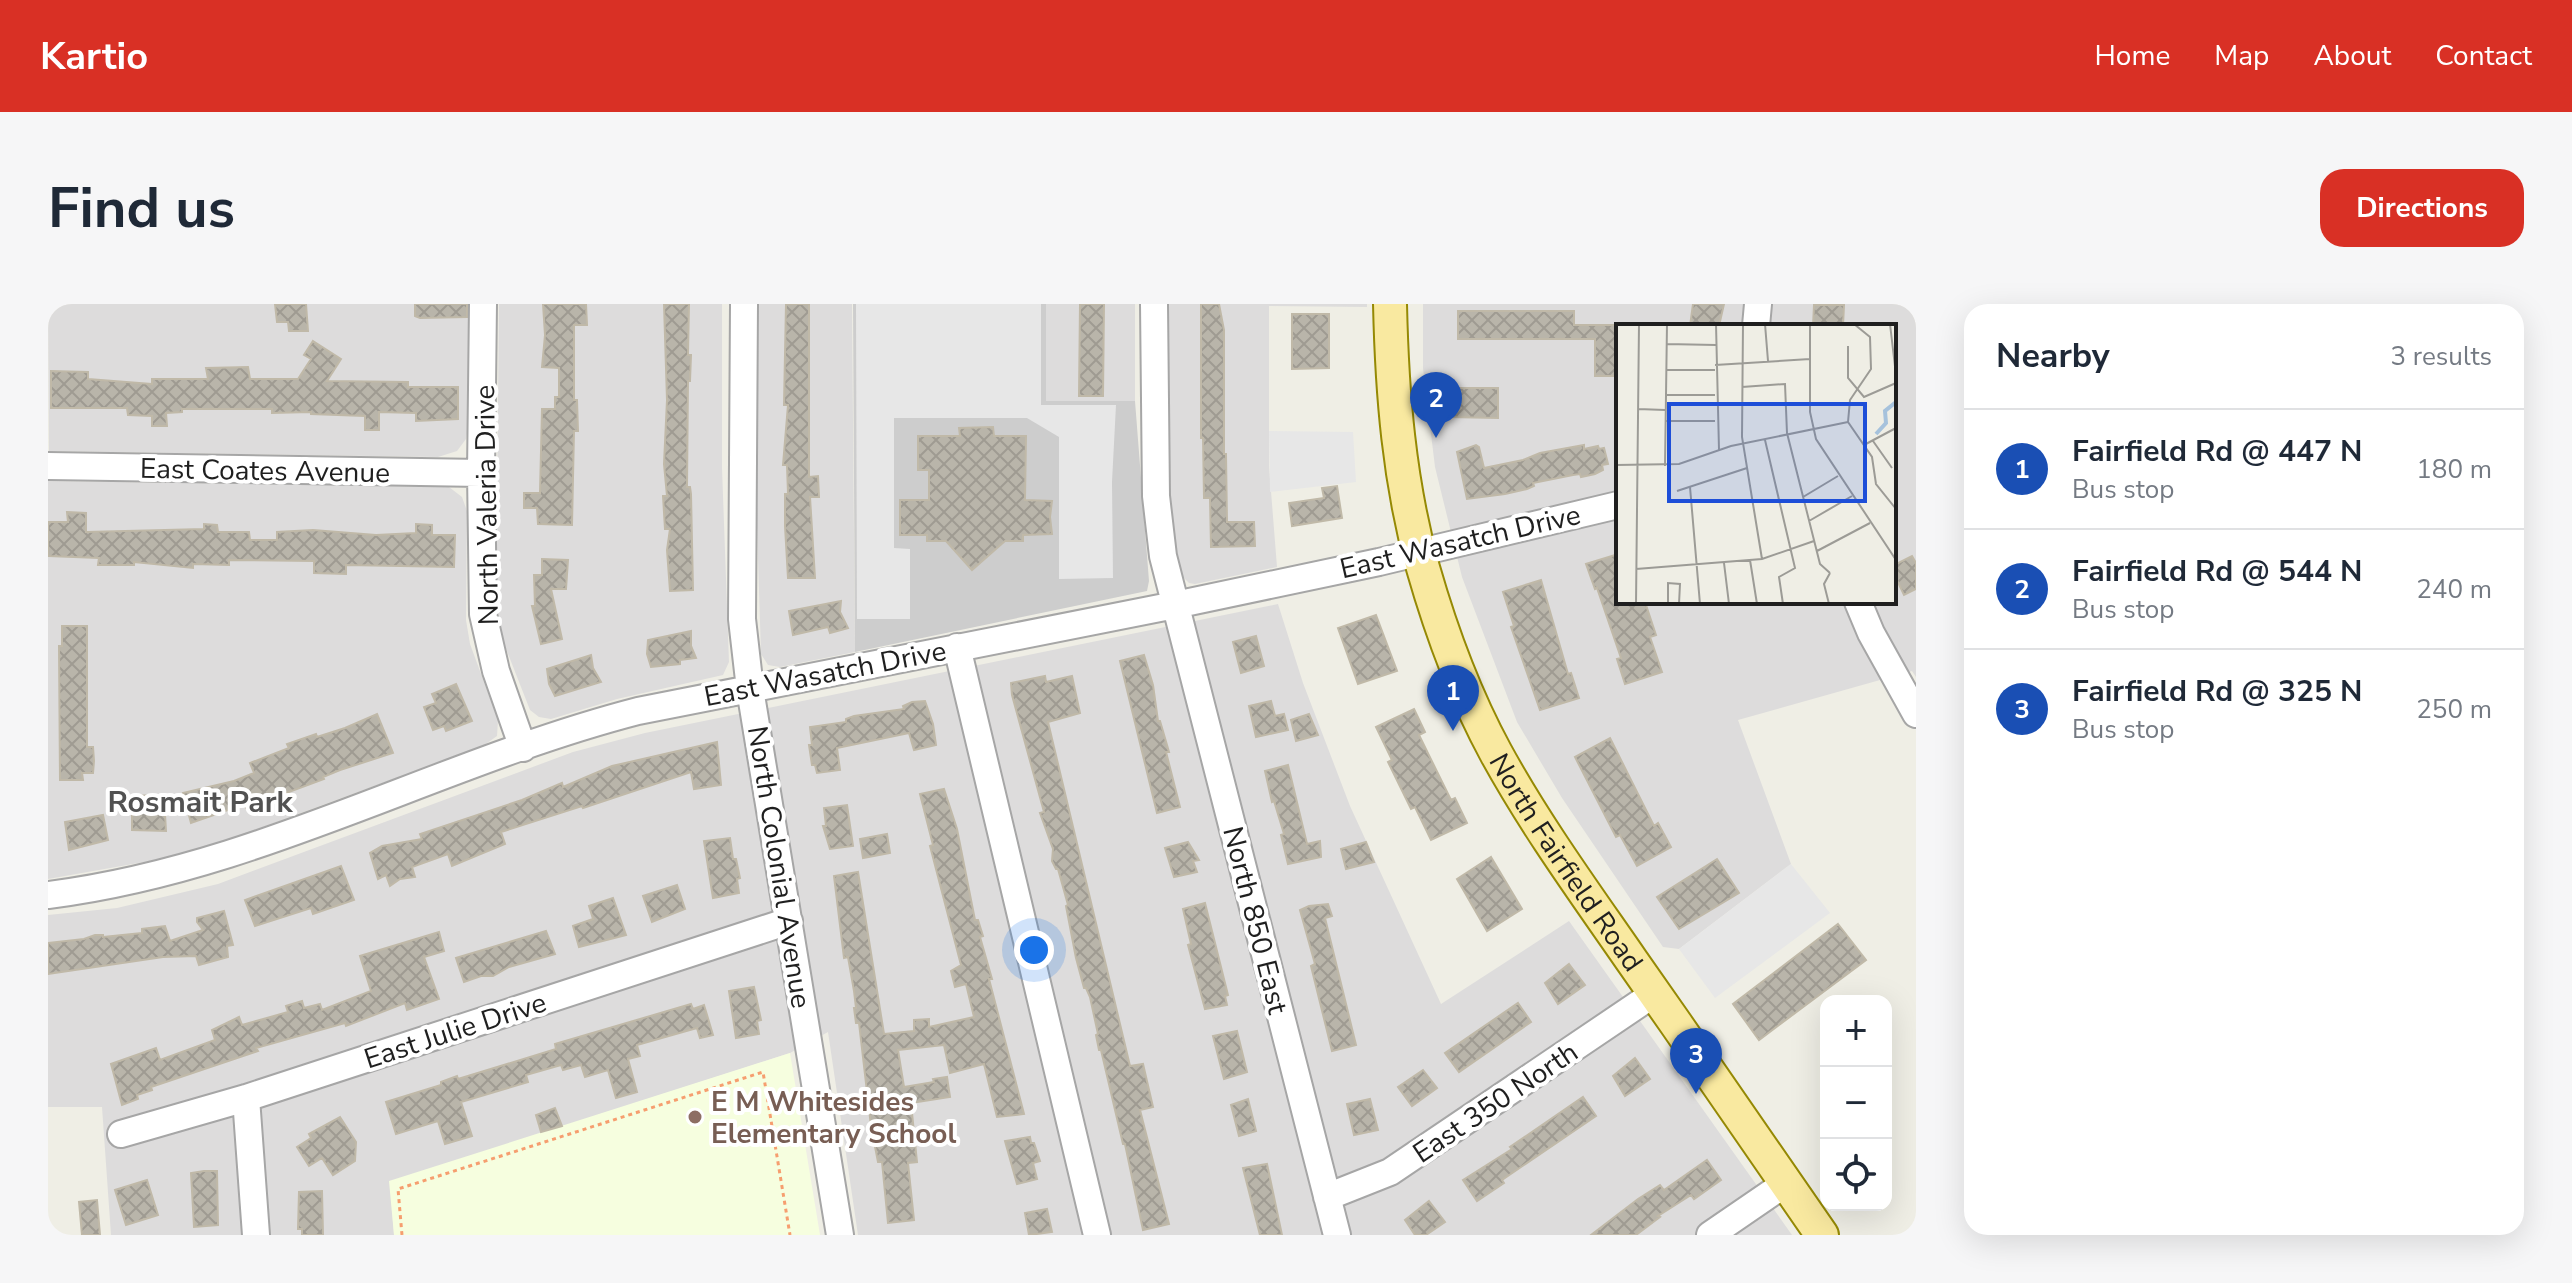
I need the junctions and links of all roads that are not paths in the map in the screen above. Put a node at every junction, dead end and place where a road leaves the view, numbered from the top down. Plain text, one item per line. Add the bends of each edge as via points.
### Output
1 (483, 304) edge
2 (744, 304) edge
3 (1154, 304) edge
4 (1390, 304) edge
5 (1758, 304) edge
6 (1756, 324) edge
7 (48, 466) edge
8 (481, 473) junction
9 (1616, 505) edge
10 (1419, 551) junction
11 (1859, 604) edge
12 (1175, 605) junction
13 (957, 647) junction
14 (750, 689) junction
15 (1913, 704) edge
16 (523, 748) junction
17 (48, 895) edge
18 (789, 921) junction
19 (1655, 993) junction
20 (246, 1098) junction
21 (121, 1134) dead end
22 (1786, 1183) junction
23 (1327, 1197) junction
24 (256, 1235) edge
25 (840, 1235) edge
26 (1097, 1235) edge
27 (1337, 1235) edge
28 (1710, 1235) edge
29 (1822, 1235) edge

1 - 8 street, North Valeria Drive
2 - 14 street, North Colonial Avenue via 742,619
3 - 12 street, North 850 East via 1156,496
4 - 10 main road, North Fairfield Road via 1398,449
5 - 6 street
7 - 8 street, East Coates Avenue
8 - 16 street, North Valeria Drive via 483,614
9 - 10 street, East Wasatch Drive
10 - 12 street, East Wasatch Drive
10 - 19 main road, North Fairfield Road via 1455,660 1497,755
11 - 15 street
12 - 13 street, East Wasatch Drive
12 - 23 street, North 850 East
13 - 14 street, East Wasatch Drive
13 - 26 street
14 - 16 street, East Wasatch Drive via 638,711
14 - 18 street, North Colonial Avenue
16 - 17 street, East Wasatch Drive via 209,862
18 - 20 street, East Julie Drive
18 - 25 street, North Colonial Avenue
19 - 22 main road, North Fairfield Road
19 - 23 street, East 350 North via 1390,1172
20 - 21 street, East Julie Drive
20 - 24 street
22 - 28 street
22 - 29 main road, North Fairfield Road
23 - 27 street, North 850 East

